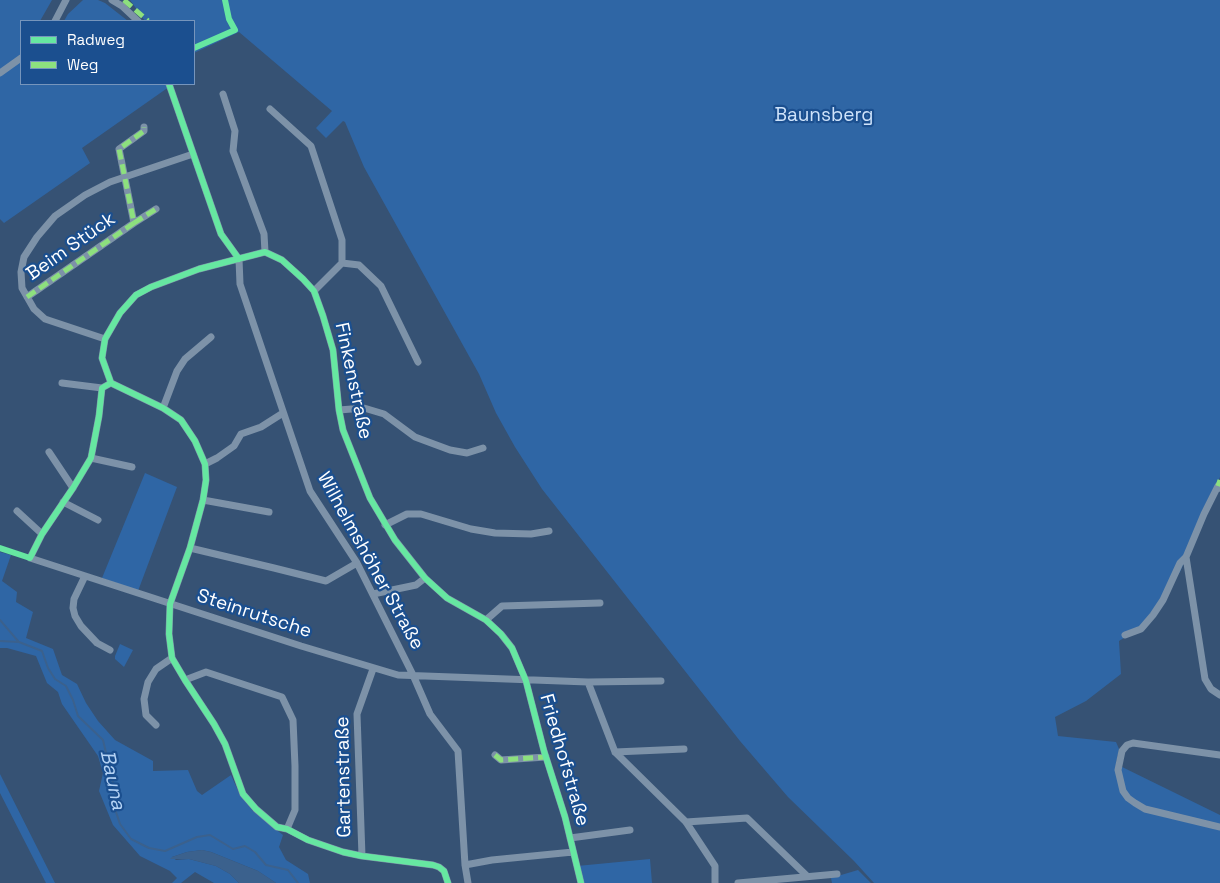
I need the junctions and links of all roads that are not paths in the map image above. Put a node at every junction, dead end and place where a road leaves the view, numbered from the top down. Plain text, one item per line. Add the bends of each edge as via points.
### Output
1 (66, 0) edge
2 (112, 0) edge
3 (56, 20) edge
4 (137, 20) edge
5 (20, 59) edge
6 (0, 74) edge
7 (168, 85) edge
8 (222, 94) dead end
9 (270, 110) dead end
10 (144, 126) dead end
11 (193, 154) junction
12 (124, 179) junction
13 (156, 209) dead end
14 (134, 223) junction
15 (265, 252) junction
16 (239, 259) junction
17 (342, 263) junction
18 (314, 291) junction
19 (28, 297) junction
20 (211, 337) dead end
21 (105, 339) junction
22 (418, 362) dead end
23 (62, 383) dead end
24 (111, 383) junction
25 (102, 388) junction
26 (162, 408) junction
27 (339, 410) junction
28 (283, 413) junction
29 (483, 448) dead end
30 (49, 452) dead end
31 (91, 458) junction
32 (205, 464) junction
33 (132, 467) dead end
34 (1219, 487) edge
35 (73, 488) junction
36 (204, 500) junction
37 (63, 502) junction
38 (17, 511) dead end
39 (269, 512) dead end
40 (98, 520) dead end
41 (385, 525) junction
42 (549, 531) dead end
43 (42, 534) junction
44 (190, 548) junction
45 (1186, 557) junction
46 (357, 563) junction
47 (85, 576) junction
48 (425, 578) junction
49 (374, 594) junction
50 (600, 603) dead end
51 (170, 604) junction
52 (486, 620) junction
53 (1125, 635) dead end
54 (512, 648) joint
55 (110, 650) dead end
56 (172, 658) junction
57 (373, 669) junction
58 (413, 675) junction
59 (184, 680) junction
60 (526, 680) junction
61 (660, 681) dead end
62 (588, 682) junction
63 (1218, 694) edge
64 (156, 725) dead end
65 (684, 749) dead end
66 (615, 752) junction
67 (495, 755) dead end
68 (1220, 755) edge
69 (546, 757) junction
70 (686, 822) junction
71 (1220, 827) edge
72 (287, 829) junction
73 (630, 830) dead end
74 (570, 838) junction
75 (573, 852) junction
76 (362, 856) junction
77 (465, 865) junction
78 (837, 874) dead end
79 (807, 876) junction
80 (448, 883) edge
81 (468, 883) edge
82 (581, 883) edge
83 (715, 883) edge
84 (738, 883) edge

1 - 3 street
2 - 4 street
5 - 6 street
7 - 11 street
8 - 15 street via 235,131 233,151 264,234
9 - 17 street via 311,146 342,240
10 - 12 street, Beim Stück via 144,131 119,148
11 - 12 street
11 - 16 street via 222,234
12 - 14 street, Beim Stück
12 - 19 street via 110,182 85,195 56,216 37,237 24,258 21,272 22,288
13 - 14 street, Beim Stück
14 - 19 street, Beim Stück
15 - 16 street
15 - 18 street, Finkenstraße via 282,260
16 - 21 street via 198,269 136,295 120,313
16 - 28 street, Wilhelmshöher Straße via 240,284
17 - 18 street
17 - 22 street via 359,266 381,286
18 - 27 street, Finkenstraße via 333,350
19 - 21 street via 34,309 45,319
20 - 26 street via 185,359
21 - 24 street via 102,358
23 - 25 street
24 - 25 street
24 - 26 street
25 - 31 street
26 - 32 street via 180,420 195,441
27 - 29 street via 364,408 384,414 415,437 450,450 467,452
27 - 41 street, Finkenstraße via 343,430 370,498
28 - 32 street via 241,434 234,446
28 - 46 street, Wilhelmshöher Straße via 310,491
30 - 35 street
31 - 33 street
31 - 35 street
32 - 36 street
34 - 45 street
35 - 37 street
36 - 39 street
36 - 44 street
37 - 40 street
37 - 43 street
38 - 43 street
41 - 42 street via 407,514 421,514 471,530 531,534
41 - 48 street, Finkenstraße
43 - 47 street, Steinrutsche via 30,558
44 - 46 street via 326,581
44 - 51 street
45 - 53 street via 1180,562 1153,615 1141,629
45 - 63 street via 1205,679 1211,690
46 - 49 street, Wilhelmshöher Straße
47 - 51 street, Steinrutsche
47 - 55 street via 74,599 75,616 80,626
48 - 49 street via 416,585
48 - 52 street, Finkenstraße via 447,598
49 - 58 street, Wilhelmshöher Straße
50 - 52 street via 502,606
51 - 56 street
51 - 57 street, Steinrutsche
52 - 54 street, Finkenstraße
54 - 60 street, Friedhofstraße
56 - 59 street
56 - 64 street via 156,669 148,682 144,699 146,715
57 - 58 street, Steinrutsche
57 - 76 street, Gartenstraße via 357,714
58 - 60 street, Steinrutsche
58 - 77 street, Wilhelmshöher Straße via 430,714 458,751
59 - 72 street via 225,744 243,794 277,827
59 - 72 street via 206,672 282,697 293,720 295,766 295,810
60 - 62 street, Steinrutsche
60 - 69 street, Friedhofstraße
61 - 62 street, Steinrutsche
62 - 66 street
65 - 66 street
66 - 70 street
67 - 69 street via 502,760
68 - 71 street via 1133,743 1122,751 1118,770 1121,786 1128,798 1145,808
69 - 74 street, Friedhofstraße
70 - 79 street via 747,818
70 - 83 street via 715,866
72 - 76 street via 325,847
73 - 74 street, Friedhofstraße
74 - 75 street, Friedhofstraße
75 - 77 street
75 - 82 street, Friedhofstraße
76 - 80 street via 439,867
77 - 81 street, Wilhelmshöher Straße
78 - 79 street
79 - 84 street

